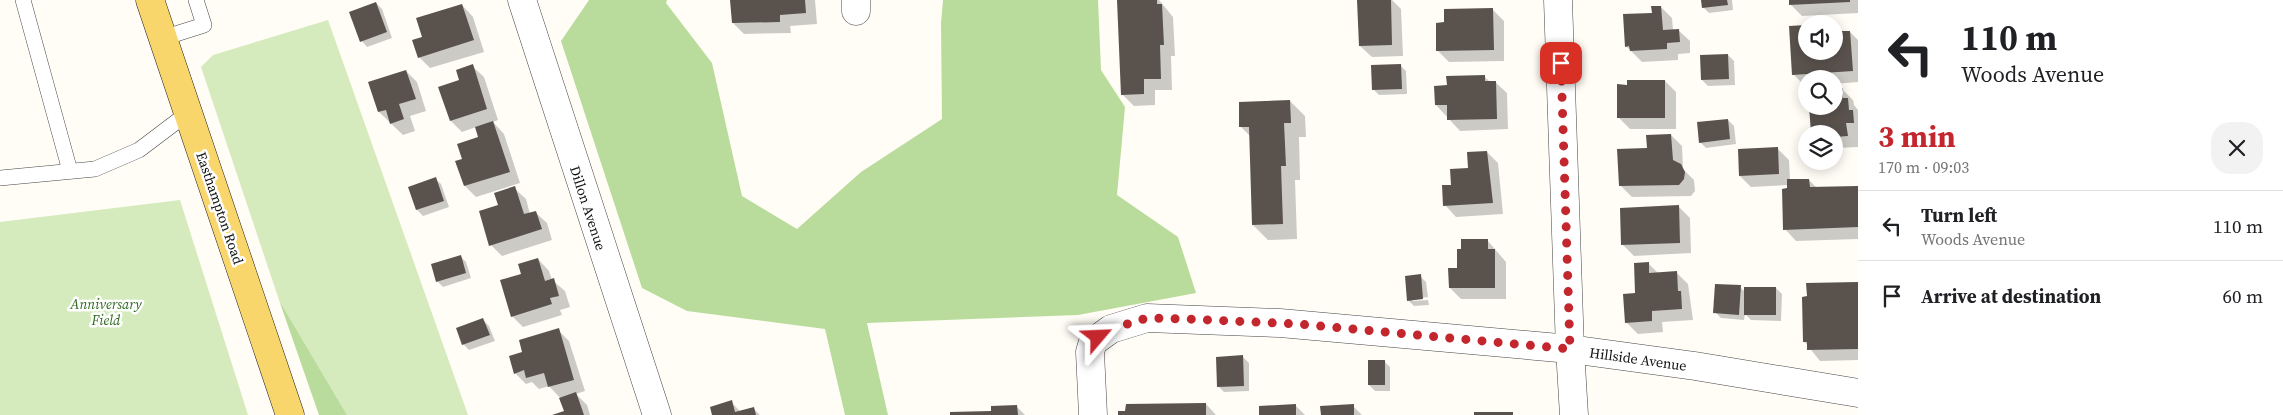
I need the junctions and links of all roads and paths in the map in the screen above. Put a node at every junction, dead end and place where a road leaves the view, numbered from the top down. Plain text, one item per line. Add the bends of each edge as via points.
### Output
1 (23, 0) edge
2 (150, 0) edge
3 (196, 0) edge
4 (522, 0) edge
5 (1558, 0) edge
6 (163, 38) junction
7 (188, 113) junction
8 (70, 171) junction
9 (0, 178) edge
10 (1570, 349) junction
11 (1858, 393) edge
12 (290, 415) edge
13 (657, 415) edge
14 (1093, 415) edge
15 (1574, 415) edge

1 - 8 lane
2 - 6 main road, Easthampton Road
3 - 6 lane via 204,25
4 - 13 street, Dillon Avenue
5 - 10 street
6 - 7 main road, Easthampton Road
7 - 8 lane via 139,150 95,169
7 - 12 main road, Easthampton Road
8 - 9 lane
10 - 11 street, Hillside Avenue
10 - 14 street, Hillside Avenue via 1298,324 1147,318 1111,329 1093,342 1090,352
10 - 15 street

